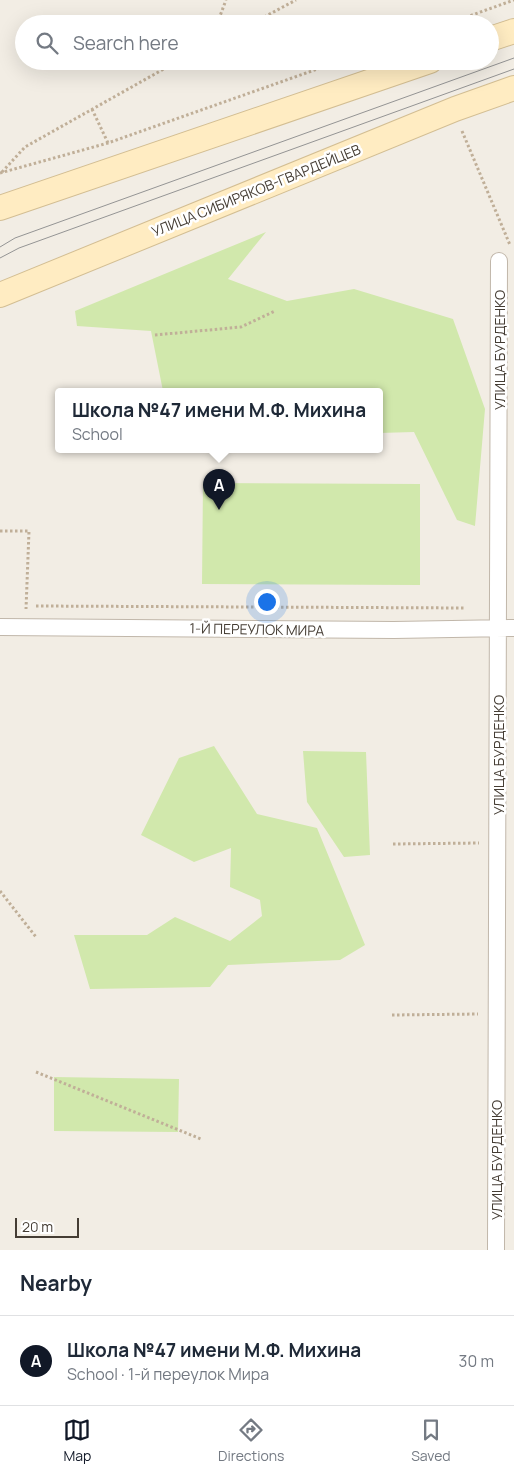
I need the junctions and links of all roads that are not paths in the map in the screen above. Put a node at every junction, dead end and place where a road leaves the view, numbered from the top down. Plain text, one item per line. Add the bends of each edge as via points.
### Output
1 (514, 31) edge
2 (499, 36) edge
3 (404, 70) edge
4 (514, 88) edge
5 (0, 208) edge
6 (500, 261) dead end
7 (0, 295) edge
8 (0, 627) edge
9 (506, 627) edge
10 (496, 1250) edge

1 - 2 main road
3 - 5 main road
4 - 7 main road, УЛИЦА СИБИРЯКОВ-ГВАРДЕЙЦЕВ via 455,109
6 - 9 street, УЛИЦА БУРДЕНКО
8 - 9 street, 1-Й ПЕРЕУЛОК МИРА via 394,630
9 - 10 street, УЛИЦА БУРДЕНКО via 497,843

